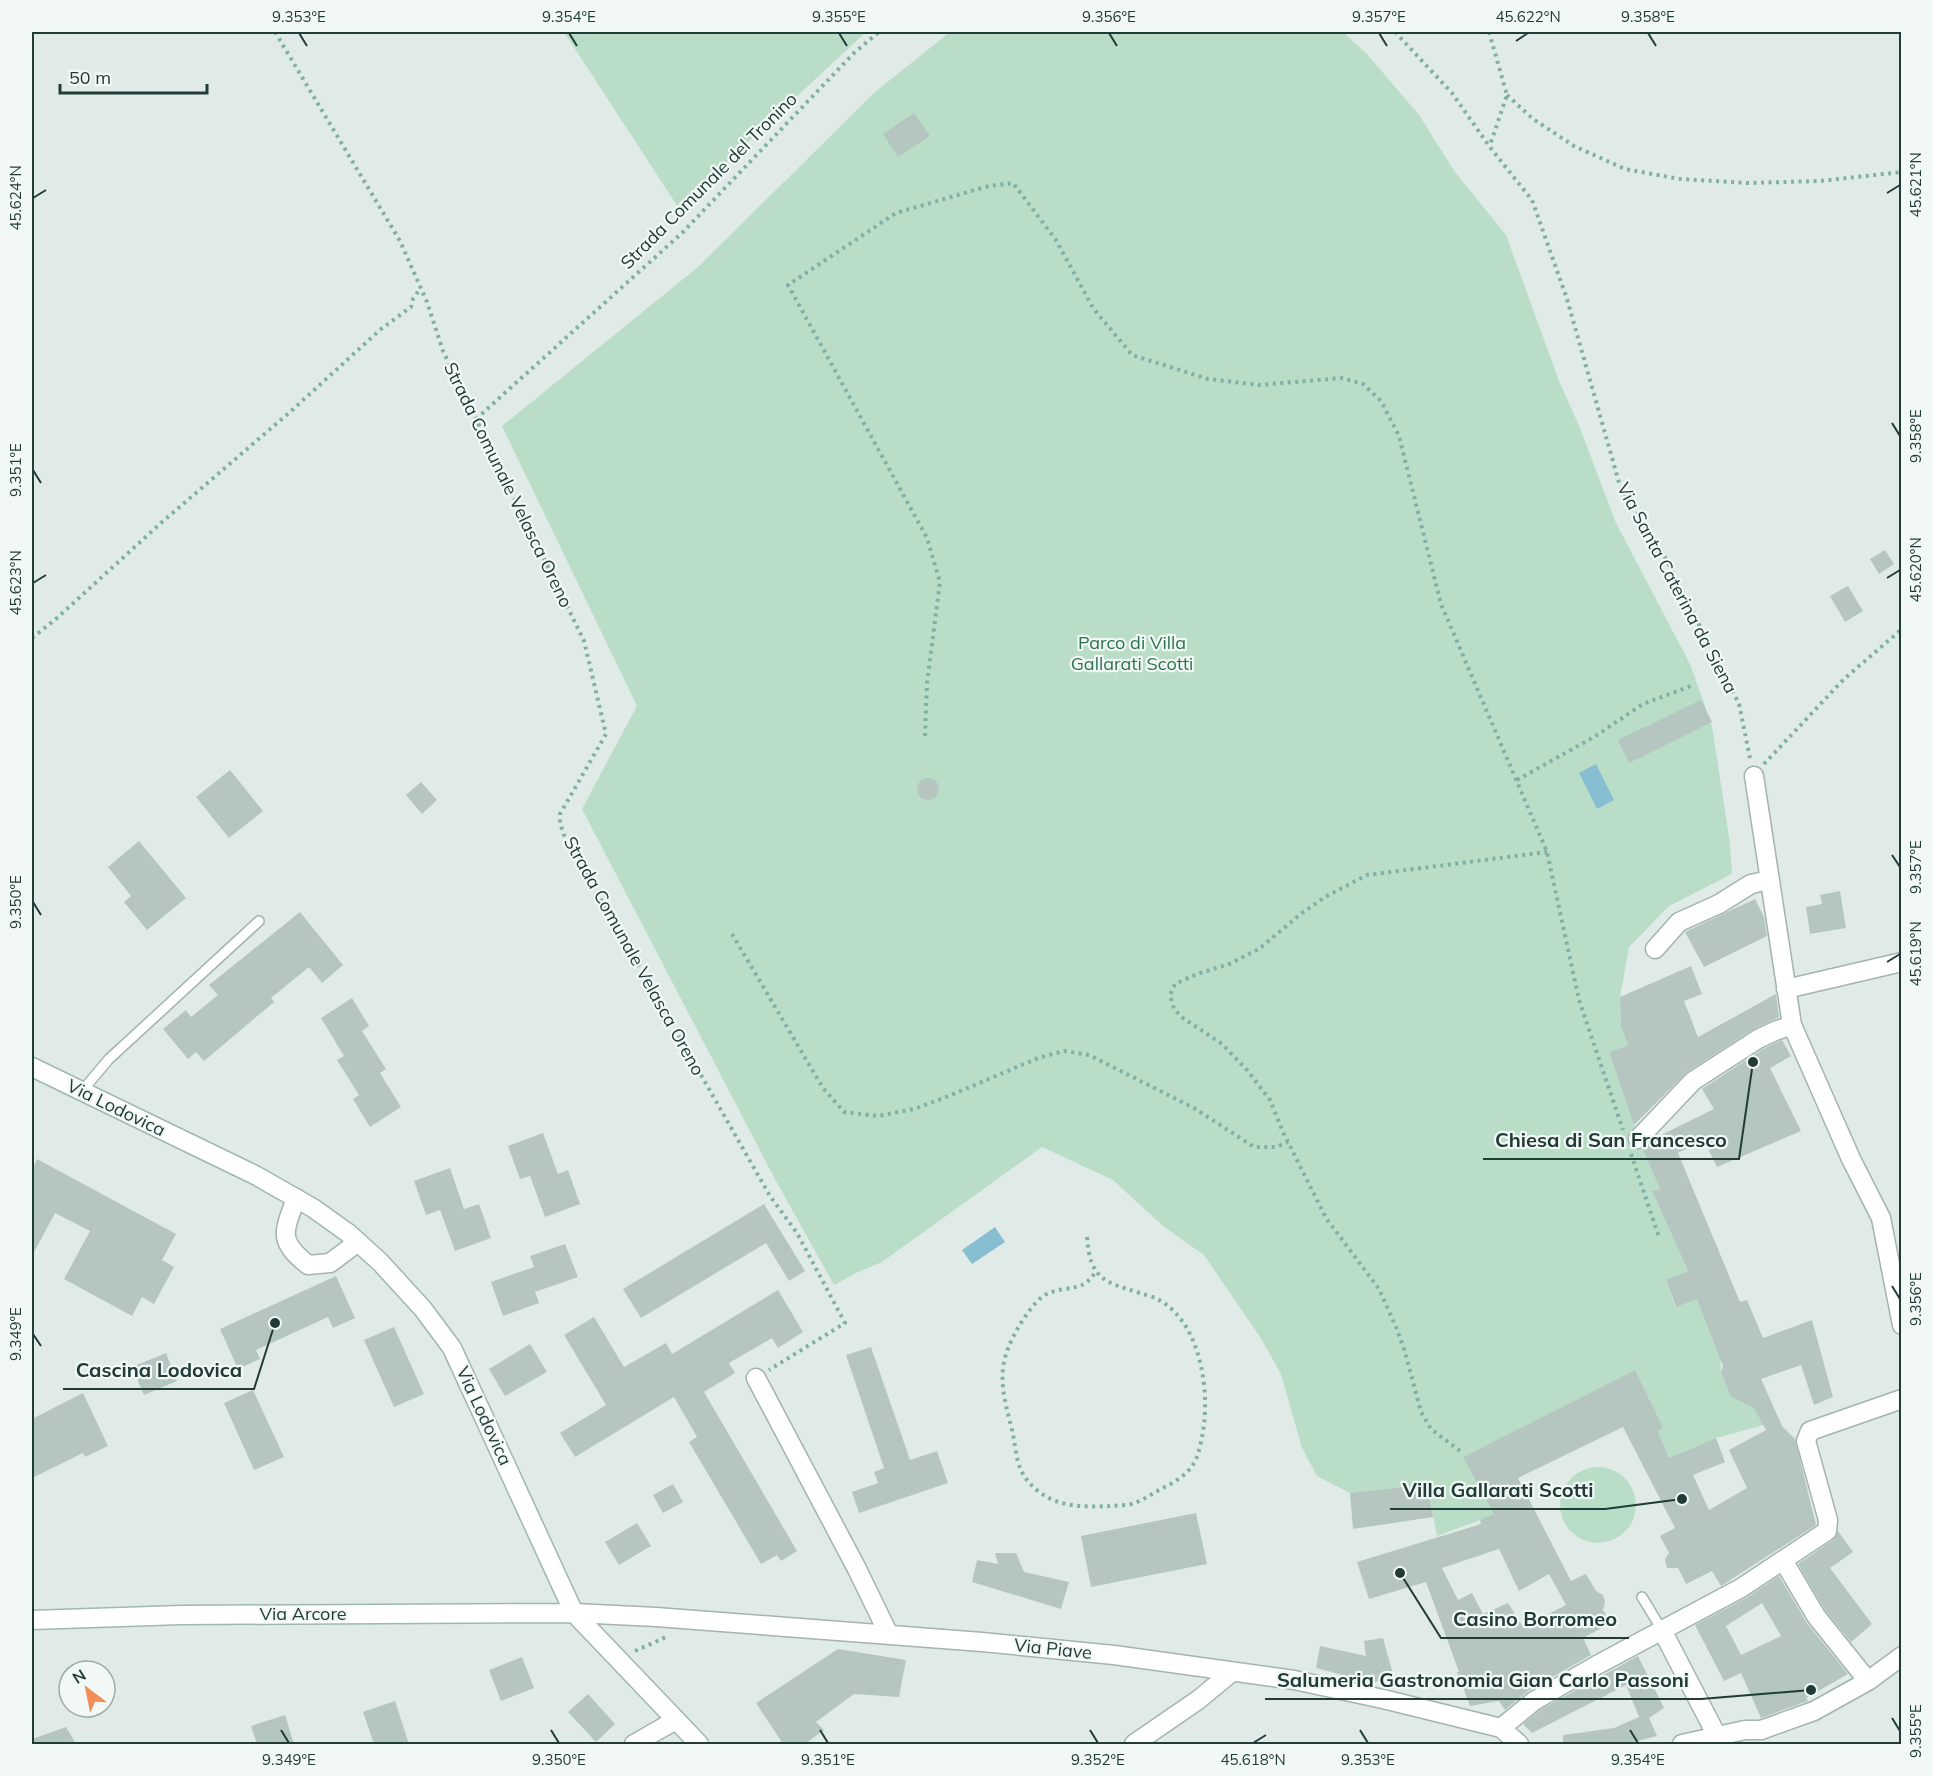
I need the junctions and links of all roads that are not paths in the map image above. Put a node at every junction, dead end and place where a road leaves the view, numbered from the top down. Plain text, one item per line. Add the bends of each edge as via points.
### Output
1 (1754, 776) road end
2 (1769, 880) junction
3 (259, 921) dead end
4 (1655, 949) dead end
5 (1902, 962) edge
6 (1786, 989) junction
7 (1792, 1025) junction
8 (32, 1067) edge
9 (82, 1091) junction
10 (1630, 1140) road end
11 (296, 1198) junction
12 (358, 1242) junction
13 (1902, 1324) edge
14 (756, 1378) road end
15 (1902, 1399) edge
16 (1783, 1560) junction
17 (1642, 1597) dead end
18 (574, 1613) junction
19 (32, 1620) edge
20 (1662, 1630) junction
21 (889, 1635) junction
22 (1902, 1656) edge
23 (1232, 1672) junction
24 (1868, 1681) junction
25 (676, 1720) junction
26 (1501, 1728) junction
27 (1717, 1736) junction
28 (1749, 1737) edge
29 (634, 1744) edge
30 (699, 1744) edge
31 (1134, 1744) edge
32 (1519, 1744) edge
33 (1682, 1744) edge

1 - 2 street
2 - 4 street via 1752,884 1679,922
2 - 6 street
3 - 9 lane via 109,1059
5 - 6 street
6 - 7 street
7 - 10 street via 1758,1039 1693,1081
7 - 13 street via 1881,1218
8 - 9 street, Via Lodovica
9 - 11 street, Via Lodovica
11 - 12 street, Via Lodovica
11 - 12 street via 284,1232 291,1251 308,1265 330,1263
12 - 18 street, Via Lodovica via 405,1288 452,1348
14 - 21 street
15 - 16 street via 1810,1431 1806,1442 1828,1520 1827,1531
16 - 20 street via 1741,1588
16 - 24 street via 1816,1616
17 - 20 lane
18 - 19 street, Via Arcore via 296,1613
18 - 21 street, Via Piave
18 - 25 street, Via Lodovica
20 - 26 street via 1534,1701
20 - 27 street
21 - 23 street, Via Piave via 1114,1655
22 - 24 street
23 - 26 street, Via Piave via 1372,1696
23 - 31 street
24 - 28 street via 1814,1711
25 - 29 street
25 - 30 street, Via Lodovica
26 - 32 street, Via Piave
27 - 28 street
27 - 33 street

